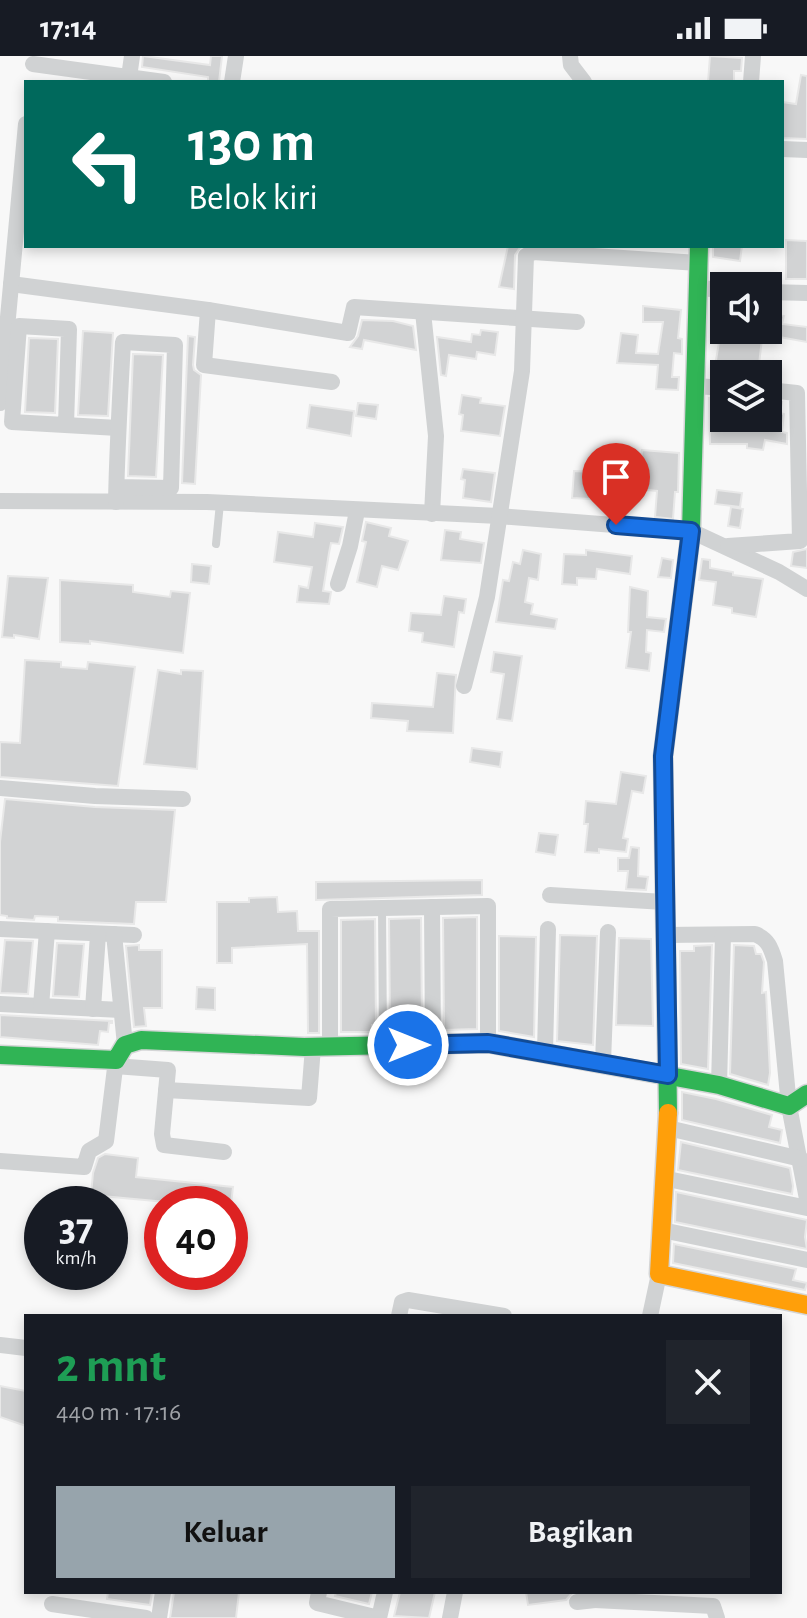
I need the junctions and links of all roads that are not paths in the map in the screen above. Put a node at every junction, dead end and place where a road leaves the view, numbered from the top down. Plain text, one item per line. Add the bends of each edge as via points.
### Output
1 (132, 56) edge
2 (236, 56) edge
3 (570, 56) edge
4 (753, 56) edge
5 (33, 60) edge
6 (129, 77) junction
7 (31, 80) edge
8 (150, 80) edge
9 (232, 80) edge
10 (582, 80) edge
11 (751, 80) edge
12 (24, 145) edge
13 (784, 149) edge
14 (807, 150) edge
15 (698, 254) edge
16 (11, 284) junction
17 (698, 288) junction
18 (710, 289) edge
19 (782, 292) edge
20 (807, 293) edge
21 (208, 310) junction
22 (423, 312) junction
23 (525, 316) junction
24 (577, 322) dead end
25 (4, 324) edge
26 (332, 382) dead end
27 (696, 386) junction
28 (710, 387) edge
29 (782, 391) edge
30 (0, 403) edge
31 (66, 425) junction
32 (118, 428) junction
33 (116, 495) junction
34 (0, 501) edge
35 (220, 503) junction
36 (357, 511) junction
37 (432, 514) junction
38 (499, 516) junction
39 (691, 531) junction
40 (216, 544) dead end
41 (723, 546) junction
42 (338, 584) dead end
43 (807, 589) edge
44 (464, 686) dead end
45 (0, 788) edge
46 (183, 799) dead end
47 (550, 895) dead end
48 (664, 902) junction
49 (432, 907) junction
50 (382, 908) junction
51 (0, 929) edge
52 (548, 929) dead end
53 (47, 931) junction
54 (608, 932) dead end
55 (106, 934) junction
56 (134, 935) dead end
57 (665, 935) junction
58 (723, 935) junction
59 (0, 1004) edge
60 (41, 1006) junction
61 (93, 1009) junction
62 (121, 1010) junction
63 (488, 1043) junction
64 (383, 1044) junction
65 (321, 1046) junction
66 (433, 1046) junction
67 (545, 1052) junction
68 (0, 1055) edge
69 (119, 1057) junction
70 (603, 1062) junction
71 (668, 1075) junction
72 (719, 1085) junction
73 (166, 1090) junction
74 (807, 1094) edge
75 (789, 1106) junction
76 (668, 1128) junction
77 (224, 1152) dead end
78 (801, 1159) junction
79 (0, 1161) edge
80 (663, 1178) junction
81 (807, 1199) edge
82 (807, 1208) edge
83 (662, 1230) junction
84 (807, 1260) edge
85 (659, 1274) junction
86 (807, 1305) edge
87 (453, 1312) edge
88 (399, 1314) edge
89 (478, 1314) edge
90 (650, 1314) edge
91 (0, 1345) edge
92 (24, 1348) edge
93 (163, 1594) edge
94 (319, 1594) edge
95 (385, 1594) edge
96 (455, 1594) edge
97 (596, 1596) edge
98 (77, 1600) edge
99 (577, 1602) dead end
100 (52, 1604) dead end
101 (146, 1618) edge
102 (159, 1618) edge
103 (379, 1618) edge
104 (450, 1618) edge
105 (717, 1618) edge

1 - 6 street
2 - 9 street
3 - 10 street
4 - 11 street
5 - 6 street
5 - 7 street
6 - 8 street
12 - 16 street
13 - 14 street
15 - 17 street
15 - 23 street via 533,252 524,266
16 - 21 street
16 - 25 street
17 - 18 street
17 - 27 street
19 - 20 street
21 - 22 street via 348,333 354,307
21 - 26 street via 204,365
22 - 23 street
22 - 37 street via 436,436
23 - 24 street
23 - 38 street via 522,371
25 - 30 street
27 - 28 street
27 - 39 street
29 - 41 street via 797,393 800,541
31 - 31 street via 12,422 19,326 69,329
31 - 32 street
32 - 33 street
32 - 33 street via 123,342 175,345 171,488
33 - 34 street
33 - 35 street
35 - 36 street
35 - 40 lane
36 - 37 street
36 - 42 street
37 - 38 street
38 - 39 street
38 - 44 street via 487,597
39 - 41 street
39 - 48 street via 663,756
41 - 43 street
45 - 46 street
47 - 48 street
48 - 57 street
49 - 50 street
49 - 63 street via 488,906
49 - 66 street
50 - 64 lane
50 - 65 street via 323,909
51 - 53 street
52 - 67 street
53 - 55 street
53 - 60 street
54 - 70 street
55 - 56 street
55 - 61 street
55 - 62 street
57 - 58 street
57 - 71 street
58 - 72 street
58 - 75 street via 755,934 771,948
59 - 60 street
60 - 61 street
61 - 62 street
62 - 69 street
63 - 66 street
63 - 67 street
64 - 65 street
64 - 66 street
65 - 69 street via 141,1040
65 - 73 street via 309,1098
67 - 70 street
68 - 69 street
69 - 73 street via 168,1070
69 - 79 street via 106,1141 89,1151 83,1168
70 - 71 street
71 - 72 street
71 - 76 street
72 - 75 street
73 - 77 street via 164,1145
74 - 75 street
75 - 78 street
76 - 78 street
76 - 80 street
78 - 81 street
80 - 82 street
80 - 83 street
83 - 84 street
83 - 85 street
85 - 86 street
85 - 90 street
87 - 88 street via 408,1300
87 - 89 street
91 - 92 street
93 - 102 street
94 - 103 street via 317,1603
95 - 103 street
96 - 104 street
97 - 99 street
97 - 105 street via 713,1606
98 - 100 street
98 - 101 street

